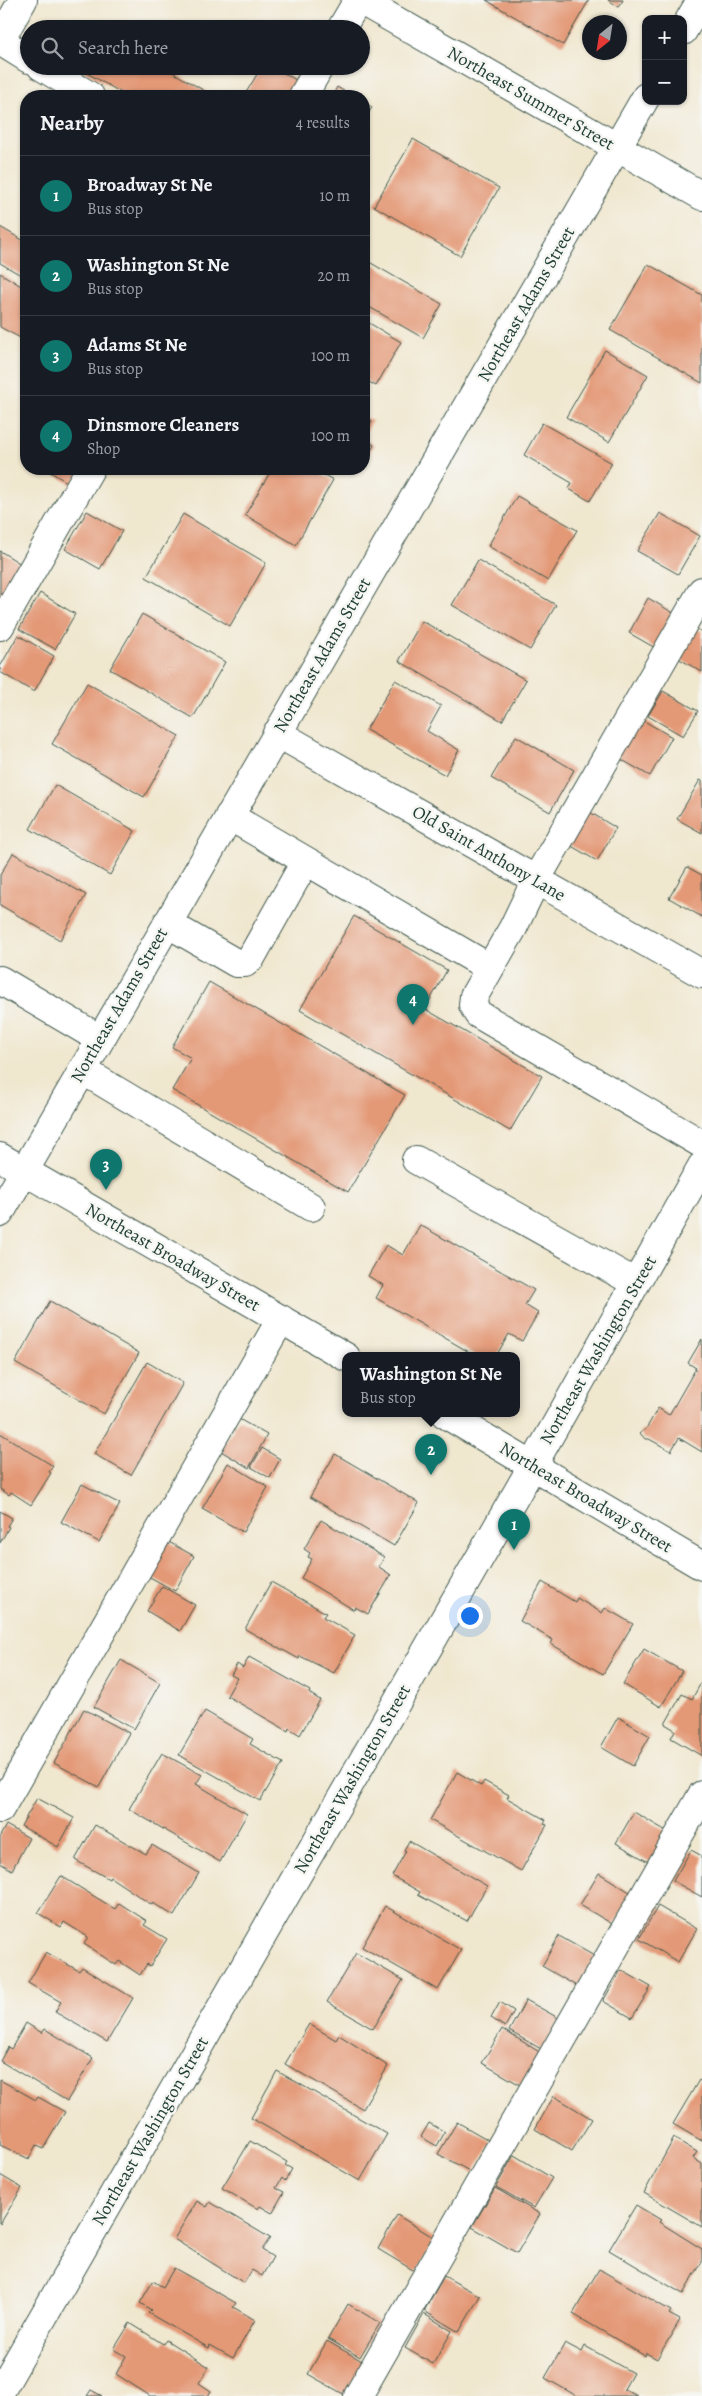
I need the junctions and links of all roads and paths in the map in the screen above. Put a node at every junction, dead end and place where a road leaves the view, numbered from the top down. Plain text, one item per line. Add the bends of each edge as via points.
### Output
1 (23, 0) edge
2 (359, 0) edge
3 (701, 0) edge
4 (347, 20) edge
5 (687, 24) edge
6 (0, 40) edge
7 (20, 53) edge
8 (56, 75) edge
9 (315, 75) edge
10 (80, 90) edge
11 (306, 90) edge
12 (642, 104) edge
13 (617, 147) junction
14 (702, 196) edge
15 (87, 475) edge
16 (702, 590) edge
17 (0, 626) edge
18 (277, 733) junction
19 (229, 816) junction
20 (305, 862) junction
21 (536, 880) junction
22 (167, 923) junction
23 (490, 968) junction
24 (702, 974) edge
25 (0, 980) edge
26 (100, 1039) junction
27 (82, 1070) junction
28 (702, 1144) edge
29 (0, 1157) edge
30 (416, 1160) dead end
31 (702, 1166) edge
32 (24, 1171) junction
33 (311, 1207) dead end
34 (0, 1213) edge
35 (636, 1283) junction
36 (281, 1319) junction
37 (342, 1355) edge
38 (450, 1417) edge
39 (533, 1465) junction
40 (702, 1566) edge
41 (702, 1795) edge
42 (0, 1809) edge
43 (0, 2392) edge
44 (358, 2396) edge

1 - 6 street
2 - 4 street
2 - 13 street, Northeast Summer Street
3 - 5 street
6 - 7 street
8 - 10 street
9 - 11 street
12 - 13 street, Northeast Adams Street
13 - 14 street, Northeast Summer Street
13 - 18 street, Northeast Adams Street
15 - 17 street
16 - 21 street
18 - 19 street, Northeast Adams Street
18 - 21 street, Old Saint Anthony Lane
19 - 20 street
19 - 22 street, Northeast Adams Street
20 - 22 street via 251,958 245,963 236,963
20 - 23 street
21 - 23 street
21 - 24 street, Old Saint Anthony Lane
22 - 26 street, Northeast Adams Street
23 - 28 street via 474,996 473,1005 478,1014
25 - 26 street
26 - 27 street, Northeast Adams Street
27 - 32 street, Northeast Adams Street
27 - 33 street
29 - 32 street, Northeast Broadway Street
30 - 35 street
31 - 35 street, Northeast Washington Street
32 - 34 street, Northeast Adams Street
32 - 36 street, Northeast Broadway Street
35 - 39 street, Northeast Washington Street
36 - 37 street, Northeast Broadway Street
36 - 42 street
38 - 39 street, Northeast Broadway Street
39 - 40 street, Northeast Broadway Street
39 - 43 street, Northeast Washington Street
41 - 44 street

